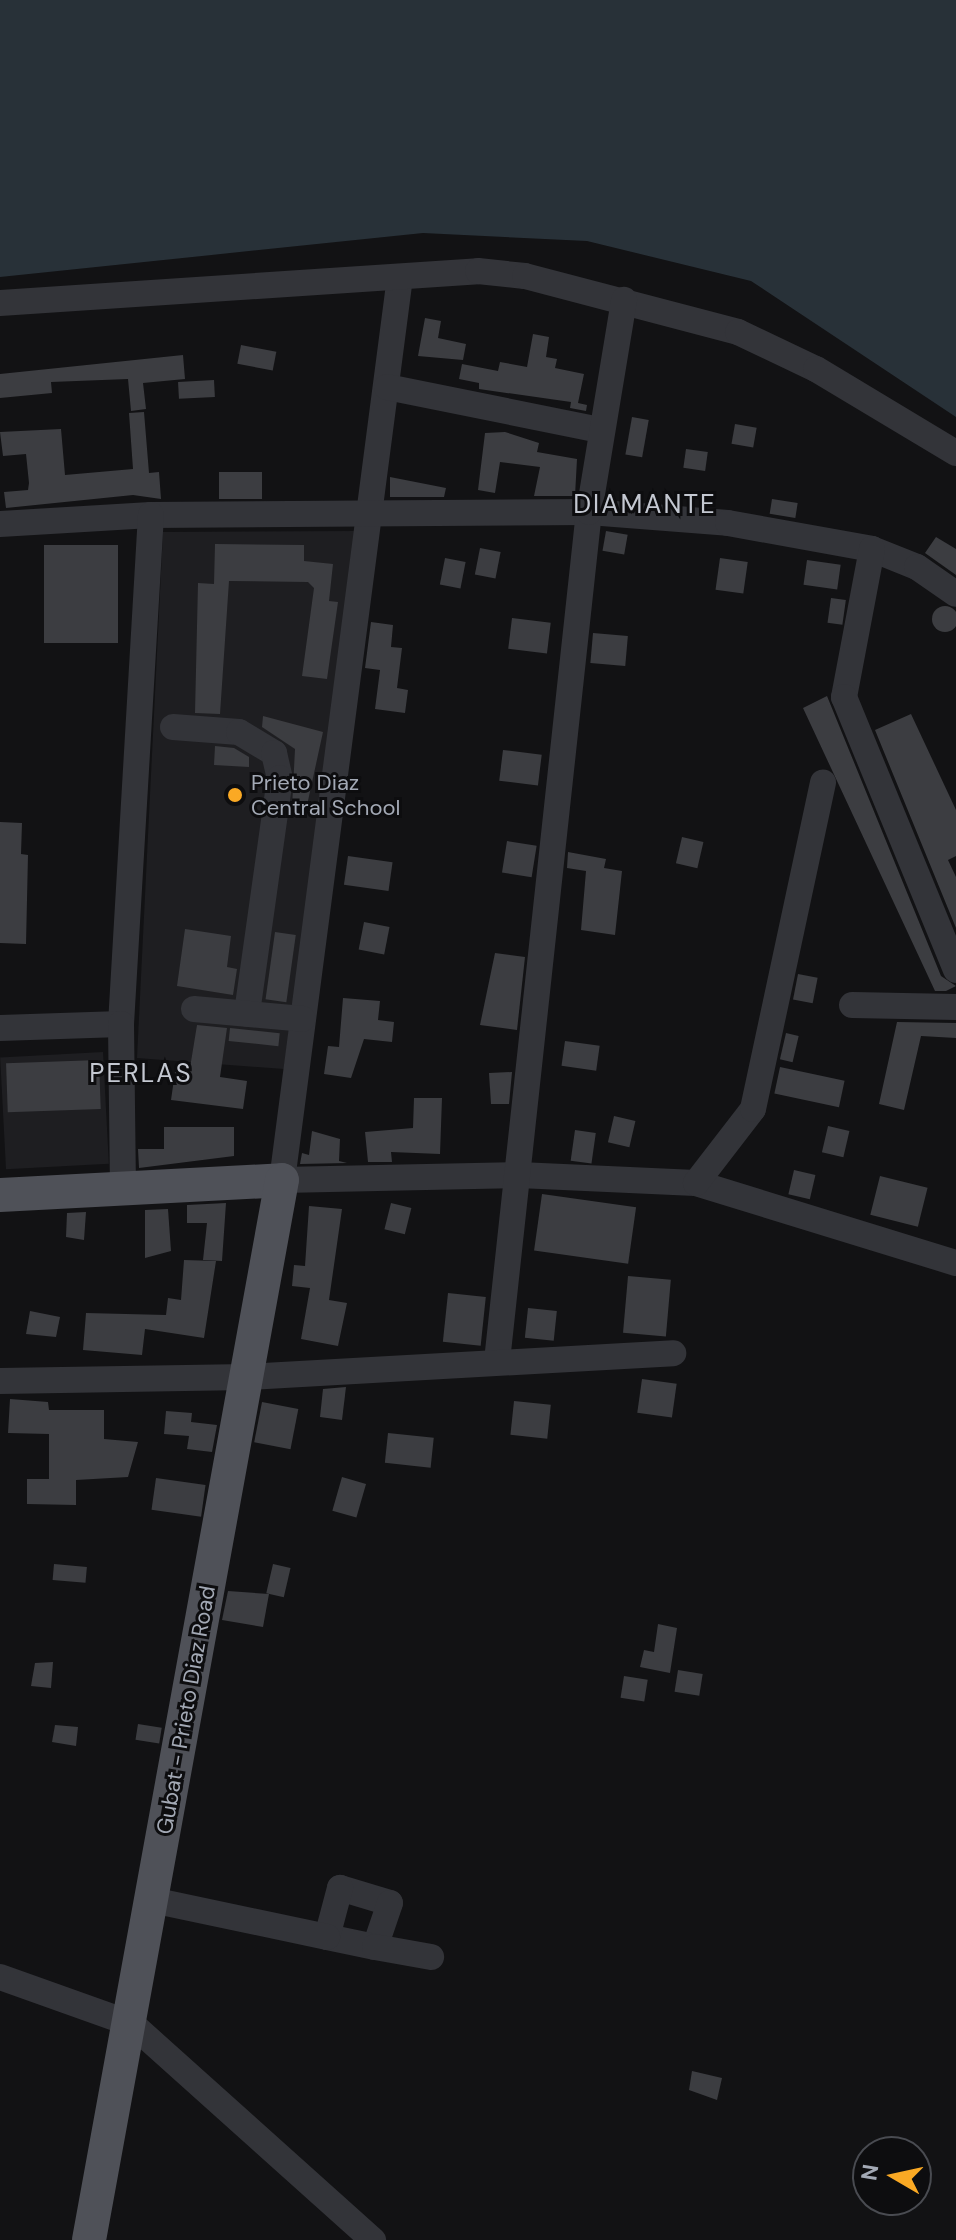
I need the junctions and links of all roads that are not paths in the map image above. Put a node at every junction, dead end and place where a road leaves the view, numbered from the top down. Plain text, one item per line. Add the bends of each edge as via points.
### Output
1 (400, 277) junction
2 (624, 300) junction
3 (0, 303) edge
4 (387, 387) junction
5 (600, 430) junction
6 (956, 453) edge
7 (368, 511) junction
8 (589, 512) junction
9 (151, 515) junction
10 (0, 524) edge
11 (872, 549) junction
12 (956, 594) edge
13 (173, 727) dead end
14 (823, 782) dead end
15 (956, 970) edge
16 (852, 1005) dead end
17 (956, 1007) edge
18 (194, 1009) dead end
19 (247, 1014) junction
20 (303, 1019) junction
21 (121, 1024) junction
22 (0, 1028) edge
23 (519, 1175) junction
24 (282, 1180) junction
25 (696, 1183) junction
26 (123, 1190) junction
27 (0, 1195) edge
28 (956, 1263) edge
29 (673, 1353) dead end
30 (497, 1361) junction
31 (247, 1377) junction
32 (0, 1381) edge
33 (152, 1900) junction
34 (327, 1937) junction
35 (375, 1947) junction
36 (431, 1957) dead end
37 (0, 1977) edge
38 (132, 2024) junction
39 (89, 2240) edge
40 (373, 2240) edge

1 - 2 street via 509,274
1 - 3 street
1 - 4 street
2 - 5 street
2 - 6 street via 738,332 816,369
4 - 5 street
4 - 7 street
5 - 8 street
7 - 8 street
7 - 9 street
7 - 20 street
8 - 11 street via 728,523
8 - 23 street
9 - 10 street
9 - 21 street
11 - 12 street via 917,567
11 - 15 street via 844,697
13 - 19 street via 239,732 274,753 280,778
14 - 25 street via 753,1109
16 - 17 street
18 - 19 street
19 - 20 street
20 - 24 street
21 - 22 street
21 - 26 street
23 - 24 street
23 - 25 street
23 - 30 street
24 - 26 main road
24 - 31 main road, Gubat - Prieto Diaz Road
25 - 28 street
26 - 27 main road
29 - 30 street
30 - 31 street
31 - 32 street
31 - 33 main road, Gubat - Prieto Diaz Road
33 - 34 street
33 - 38 main road, Gubat - Prieto Diaz Road
34 - 35 street
34 - 35 street via 340,1888 390,1903
35 - 36 street
37 - 38 street
38 - 39 main road, Gubat - Prieto Diaz Road
38 - 40 street

